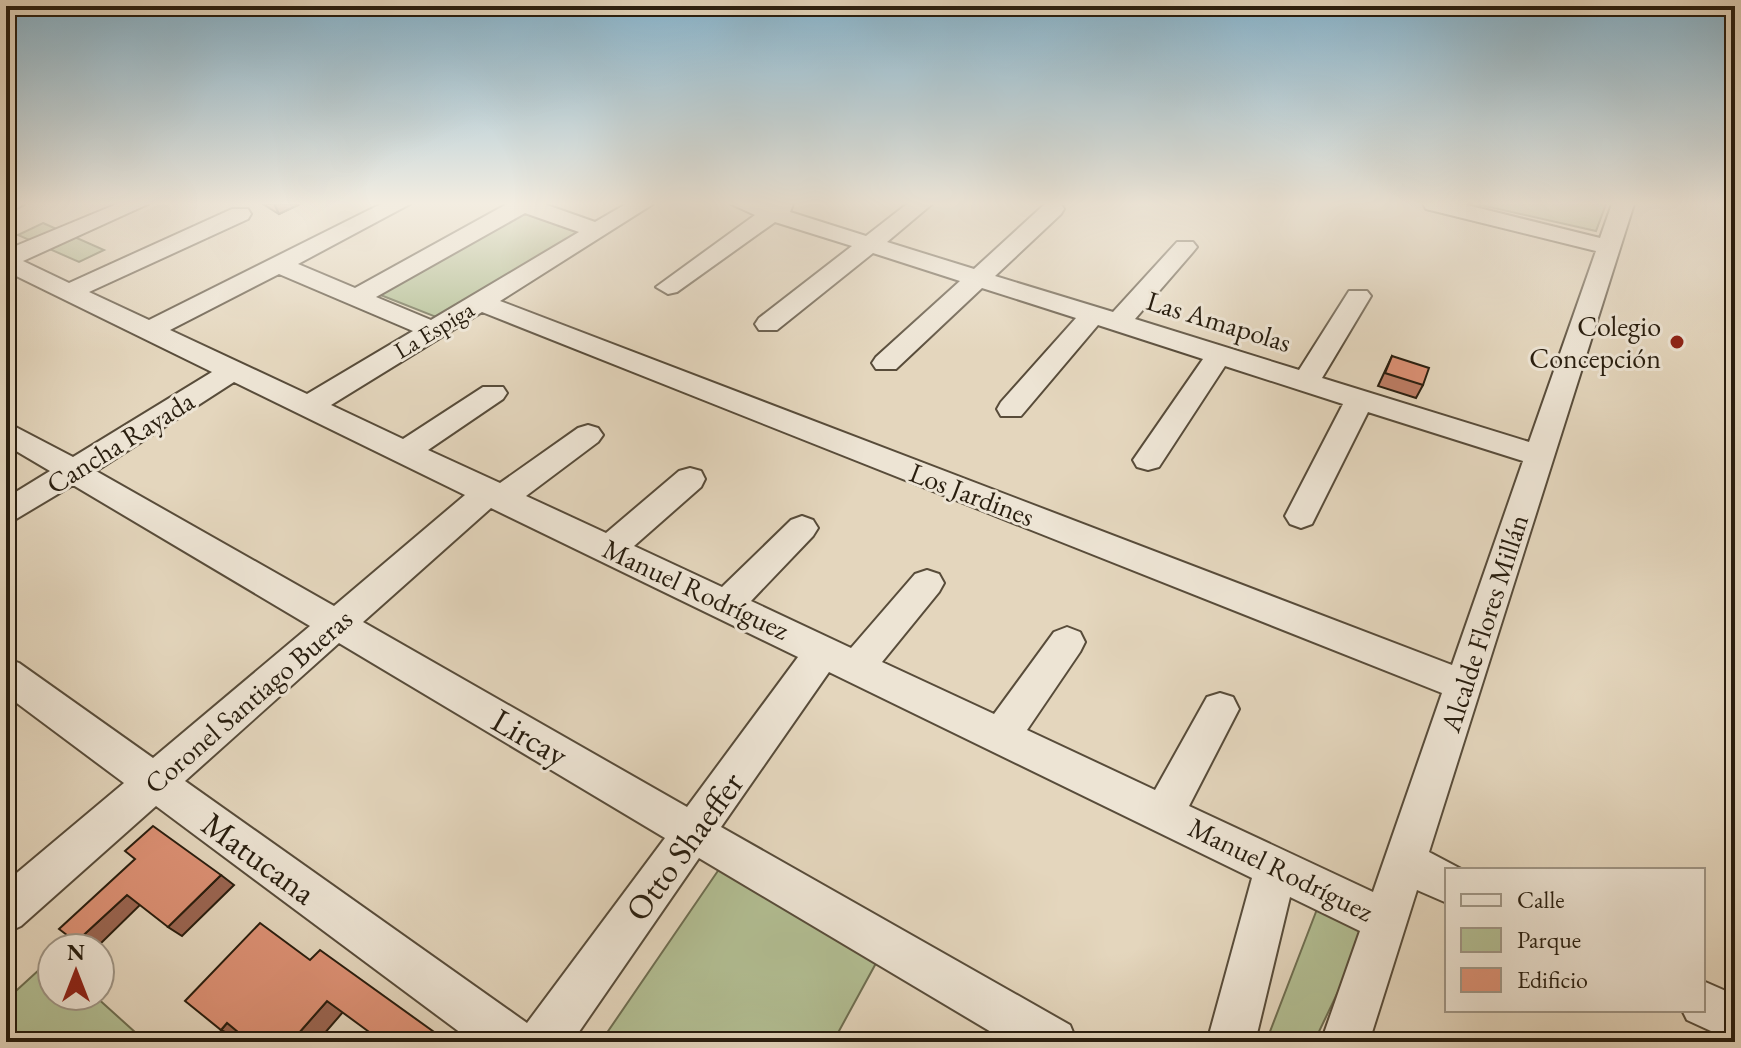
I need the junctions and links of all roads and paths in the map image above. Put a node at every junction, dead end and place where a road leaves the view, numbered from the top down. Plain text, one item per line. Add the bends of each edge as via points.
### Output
1 (41, 253) edge
2 (155, 253) edge
3 (303, 253) edge
4 (436, 253) edge
5 (562, 253) edge
6 (716, 253) edge
7 (860, 253) edge
8 (895, 253) edge
9 (1005, 253) edge
10 (1179, 253) edge
11 (1607, 253) edge
12 (279, 265) junction
13 (11, 268) edge
14 (977, 279) junction
15 (668, 287) dead end
16 (69, 292) junction
17 (1358, 296) dead end
18 (356, 298) junction
19 (480, 302) junction
20 (1106, 319) junction
21 (768, 324) dead end
22 (149, 330) junction
23 (433, 330) junction
24 (1219, 355) junction
25 (886, 363) dead end
26 (234, 370) junction
27 (1306, 382) junction
28 (493, 393) dead end
29 (1360, 399) junction
30 (309, 405) junction
31 (1011, 409) dead end
32 (6, 432) edge
33 (588, 435) dead end
34 (406, 451) junction
35 (1540, 456) junction
36 (1148, 460) dead end
37 (73, 471) junction
38 (690, 479) dead end
39 (497, 494) junction
40 (6, 513) edge
41 (1301, 516) dead end
42 (802, 528) dead end
43 (610, 548) junction
44 (927, 583) dead end
45 (727, 604) junction
46 (337, 624) junction
47 (1067, 642) dead end
48 (841, 658) junction
49 (6, 674) edge
50 (1463, 685) junction
51 (1220, 709) dead end
52 (1001, 735) junction
53 (155, 782) junction
54 (1164, 813) junction
55 (693, 832) junction
56 (1405, 862) junction
57 (1276, 867) junction
58 (1445, 881) edge
59 (6, 911) edge
60 (1385, 920) junction
61 (1705, 1005) edge
62 (1735, 1020) edge
63 (513, 1042) edge
64 (543, 1042) edge
65 (1053, 1042) edge
66 (1231, 1042) edge
67 (1345, 1042) edge

1 - 13 street
2 - 16 street
3 - 12 street
4 - 18 street
5 - 19 street, La Espiga
6 - 15 street
7 - 21 street
8 - 14 street, Las Amapolas
9 - 14 street
10 - 20 street
11 - 35 street, Alcalde Flores Millán
12 - 18 street
12 - 22 street
13 - 16 street, Manuel Rodríguez
14 - 20 street, Las Amapolas
14 - 25 street
16 - 22 street, Manuel Rodríguez
17 - 27 street
18 - 23 street
19 - 23 street, La Espiga
19 - 50 street, Los Jardines
20 - 24 street, Las Amapolas
20 - 31 street
22 - 26 street, Manuel Rodríguez
23 - 30 street, La Espiga
24 - 27 street, Las Amapolas
24 - 36 street
26 - 30 street, Manuel Rodríguez
26 - 37 street, Cancha Rayada
27 - 29 street, Las Amapolas
28 - 34 street
29 - 35 street, Las Amapolas
29 - 41 street
30 - 34 street, Manuel Rodríguez
32 - 37 street, Lircay
33 - 39 street, Coronel Santiago Bueras
34 - 39 street, Manuel Rodríguez
35 - 50 street, Alcalde Flores Millán
37 - 40 street, Cancha Rayada
37 - 46 street, Lircay
38 - 43 street
39 - 43 street, Manuel Rodríguez
39 - 46 street, Coronel Santiago Bueras
42 - 45 street
43 - 45 street, Manuel Rodríguez
44 - 48 street, Otto Shaeffer
45 - 48 street, Manuel Rodríguez
46 - 53 street, Coronel Santiago Bueras
46 - 55 street, Lircay
47 - 52 street
48 - 52 street, Manuel Rodríguez
48 - 55 street, Otto Shaeffer
49 - 53 street, Matucana
50 - 56 street, Alcalde Flores Millán
51 - 54 street
52 - 54 street, Manuel Rodríguez
53 - 59 street, Coronel Santiago Bueras
53 - 63 street, Matucana
54 - 57 street, Manuel Rodríguez
55 - 64 street, Otto Shaeffer
55 - 65 street, Lircay
56 - 58 street
56 - 60 street, Alcalde Flores Millán
57 - 60 street, Manuel Rodríguez
57 - 66 street
60 - 67 street, Alcalde Flores Millán
61 - 62 street

